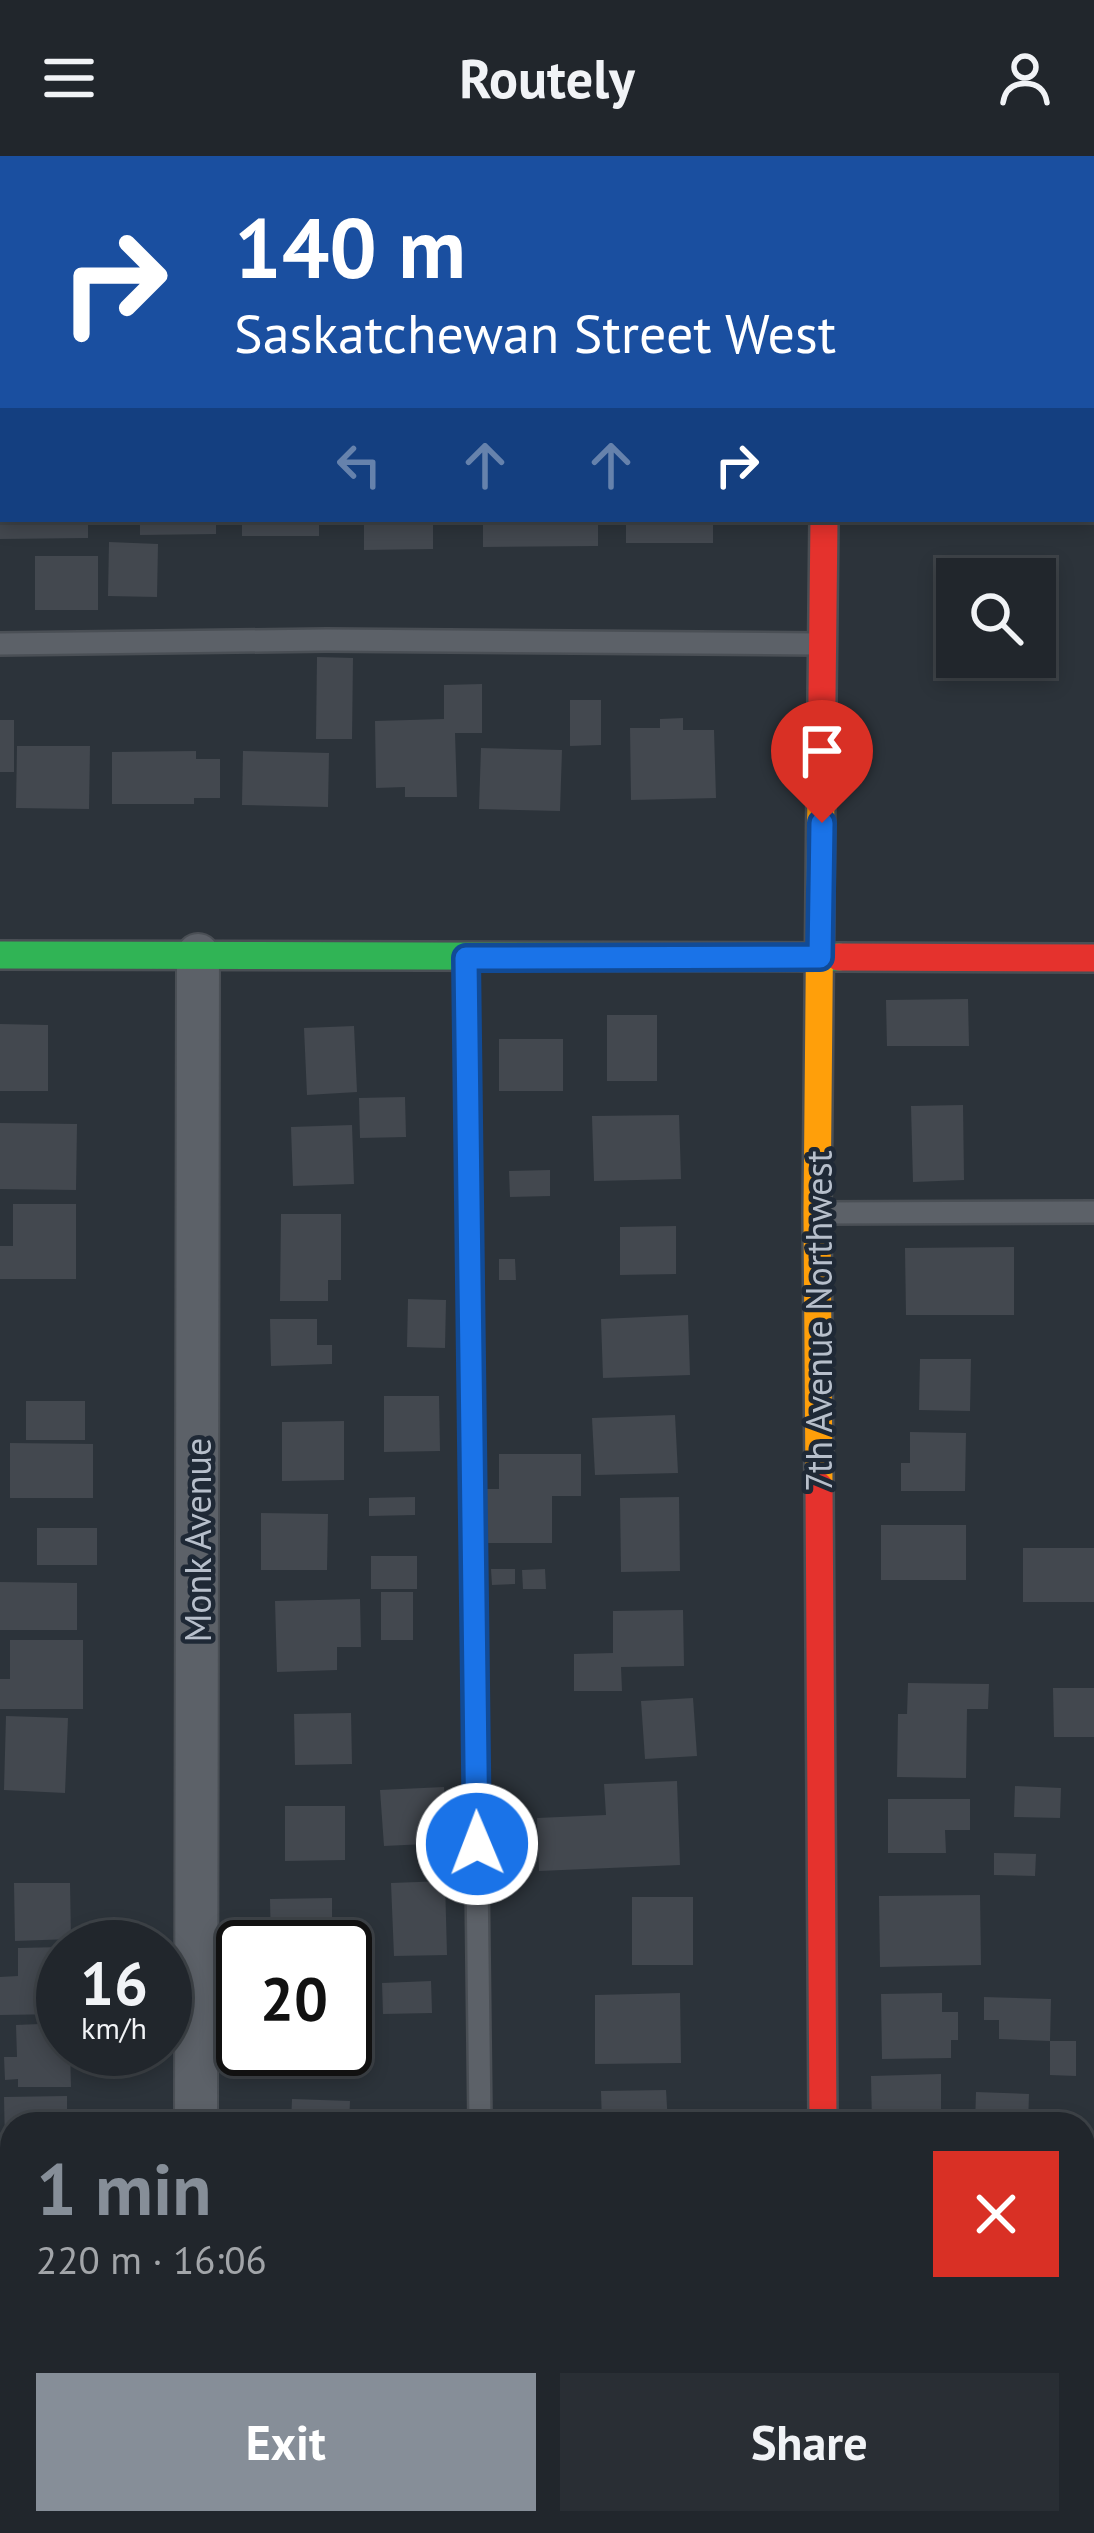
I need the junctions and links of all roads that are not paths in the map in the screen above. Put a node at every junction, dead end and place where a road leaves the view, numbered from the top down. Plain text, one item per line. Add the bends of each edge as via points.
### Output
1 (824, 522) edge
2 (0, 644) edge
3 (824, 644) junction
4 (0, 955) edge
5 (198, 956) junction
6 (820, 957) junction
7 (466, 958) junction
8 (1094, 958) edge
9 (1094, 1212) edge
10 (817, 1213) junction
11 (196, 2112) edge
12 (480, 2112) edge
13 (823, 2112) edge

1 - 3 street, 7th Avenue Northwest
2 - 3 lane
3 - 6 street, 7th Avenue Northwest
4 - 5 street
5 - 7 street
5 - 11 street, Monk Avenue
6 - 7 street
6 - 8 street
6 - 10 street, 7th Avenue Northwest
7 - 12 lane
9 - 10 lane
10 - 13 street, 7th Avenue Northwest

